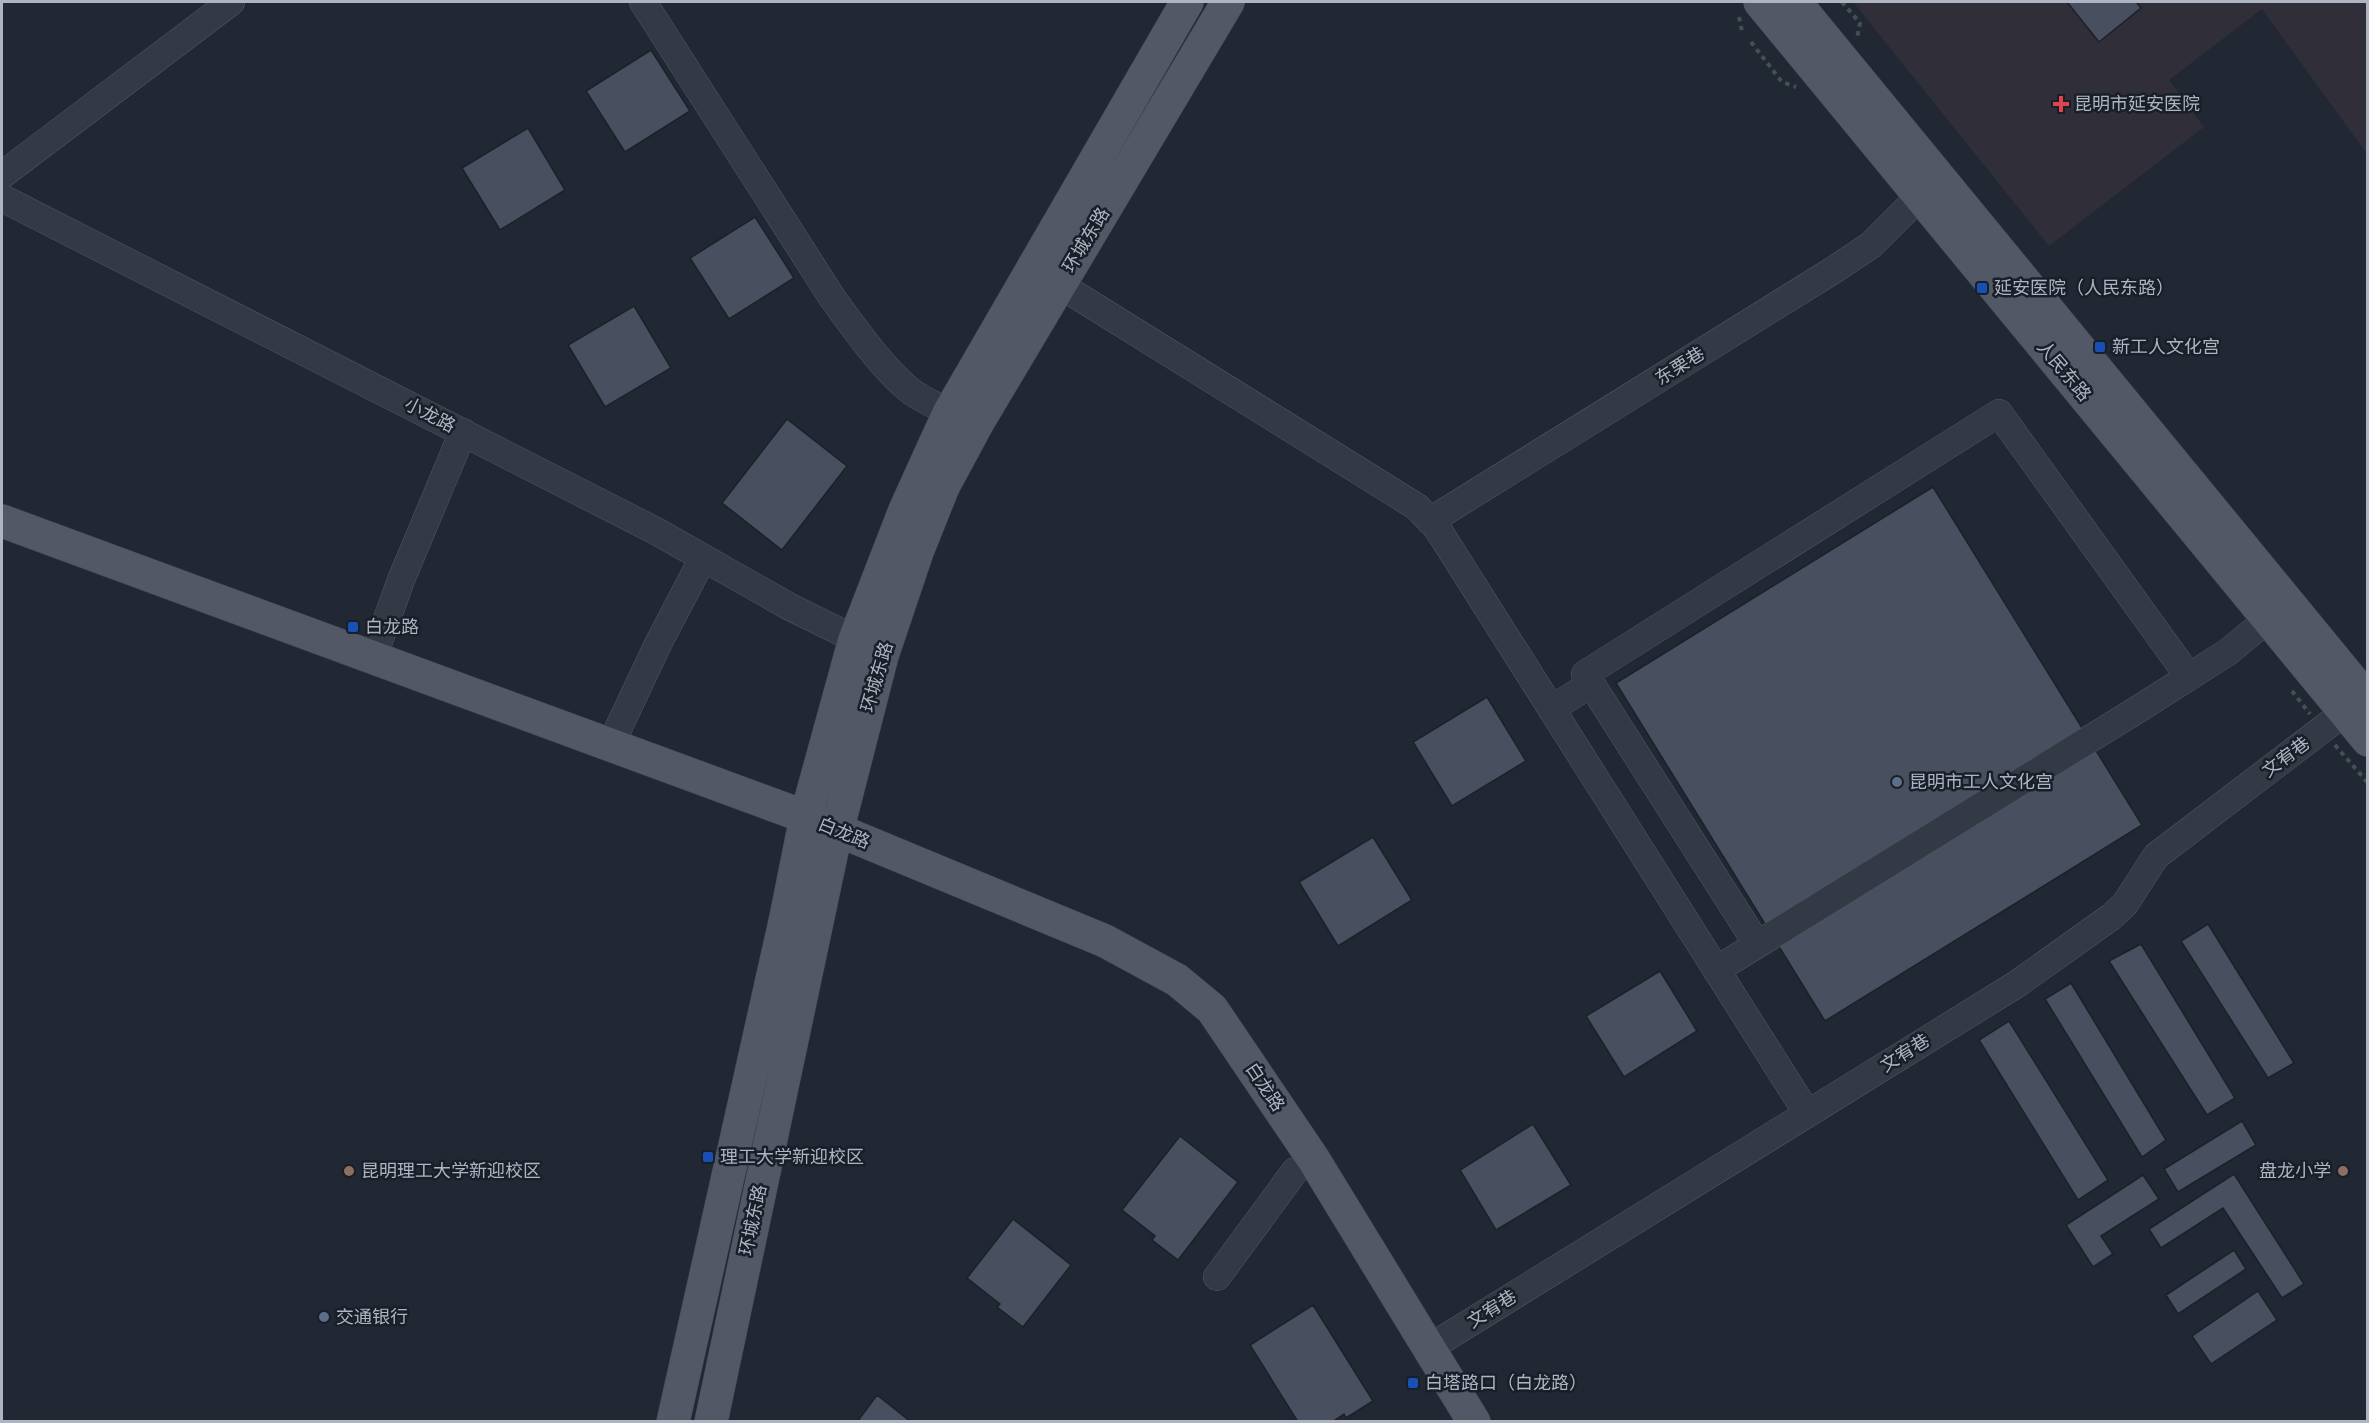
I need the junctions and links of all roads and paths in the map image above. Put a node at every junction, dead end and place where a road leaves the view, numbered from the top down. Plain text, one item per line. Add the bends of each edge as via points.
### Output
1 (231, 2) edge
2 (643, 2) edge
3 (1187, 2) edge
4 (1228, 2) edge
5 (1760, 2) edge
6 (1795, 2) edge
7 (1842, 2) edge
8 (1860, 23) dead end
9 (1751, 42) dead end
10 (1782, 82) dead end
11 (2, 175) edge
12 (1920, 196) junction
13 (2, 198) edge
14 (1060, 285) junction
15 (949, 413) junction
16 (463, 432) junction
17 (2, 520) edge
18 (1430, 521) junction
19 (2, 543) edge
20 (703, 558) junction
21 (2268, 619) junction
22 (855, 639) junction
23 (373, 658) junction
24 (2188, 677) junction
25 (1591, 684) junction
26 (2356, 706) edge
27 (1551, 709) junction
28 (2367, 740) edge
29 (610, 746) junction
30 (804, 827) junction
31 (834, 840) junction
32 (1757, 944) junction
33 (1716, 970) junction
34 (1807, 1113) junction
35 (1296, 1171) junction
36 (1217, 1276) dead end
37 (1429, 1348) junction
38 (673, 1422) edge
39 (711, 1422) edge
40 (1449, 1422) edge
41 (1474, 1422) edge

1 - 11 street
2 - 15 street via 858,334 909,390
3 - 15 main road, 环城东路
4 - 14 main road, 环城东路
5 - 12 main road, 人民东路
6 - 26 main road, 人民东路
7 - 8 path
9 - 10 path
12 - 18 street, 东栗巷 via 1870,244 1832,271
12 - 21 main road, 人民东路
13 - 16 street, 小龙路
14 - 18 street via 1417,507
14 - 31 main road, 环城东路 via 978,423 926,531 882,656
15 - 22 main road, 环城东路 via 905,510
16 - 20 street, 小龙路
16 - 23 street
17 - 23 main road, 白龙路
18 - 27 street
19 - 30 main road, 白龙路
20 - 22 street, 小龙路 via 790,608
20 - 29 street
21 - 24 street via 2228,652
21 - 26 main road, 人民东路
22 - 30 main road, 环城东路
23 - 29 main road, 白龙路
24 - 25 street via 1999,413 1585,674
24 - 32 street
25 - 27 street
25 - 32 street
26 - 28 main road, 人民东路
26 - 34 street, 文宥巷 via 2156,856 2125,904 2111,917 2017,984
27 - 33 street
29 - 30 main road, 白龙路
30 - 31 main road, 白龙路
30 - 38 main road, 环城东路
31 - 35 main road, 白龙路 via 1096,960 1164,998 1196,1024
31 - 37 main road, 白龙路 via 1105,941 1177,980 1212,1009 1314,1160
31 - 39 main road, 环城东路
32 - 33 street
33 - 34 street
34 - 37 street, 文宥巷
35 - 36 street
35 - 40 main road, 白龙路
37 - 41 main road, 白龙路

